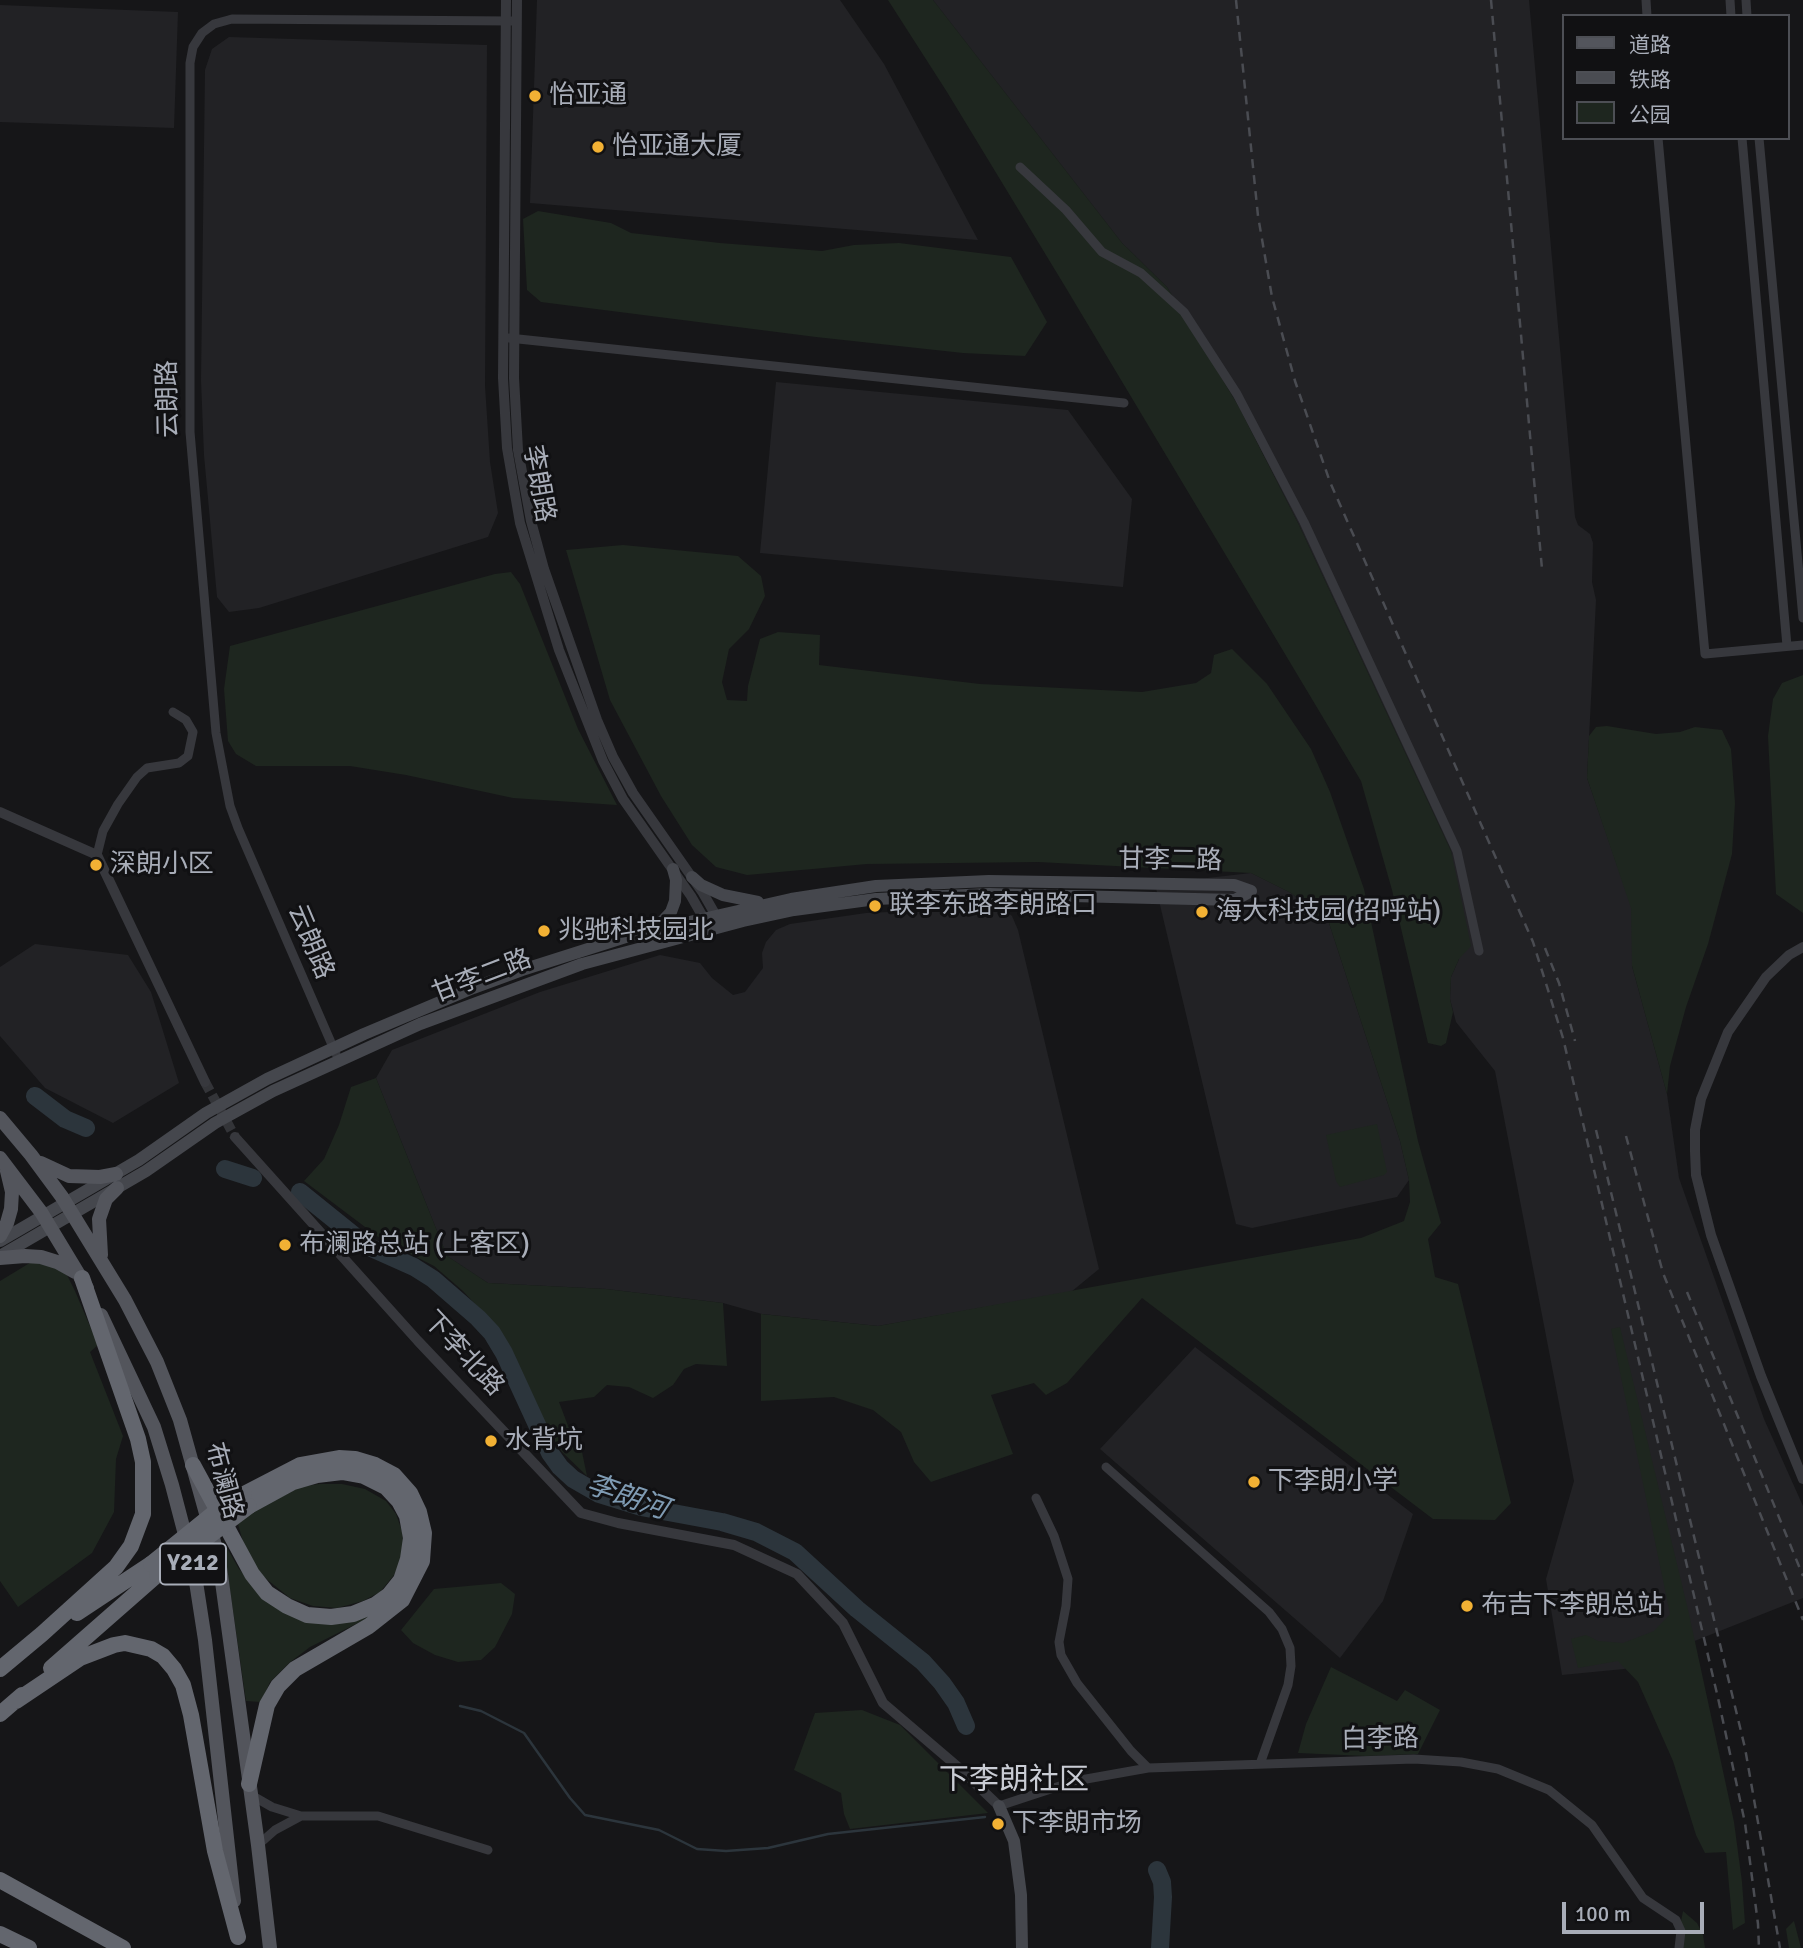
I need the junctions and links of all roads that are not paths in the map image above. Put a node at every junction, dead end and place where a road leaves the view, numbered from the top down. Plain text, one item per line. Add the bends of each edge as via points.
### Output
1 (506, 0) edge
2 (517, 0) edge
3 (511, 21) junction
4 (1658, 140) edge
5 (1742, 140) edge
6 (1759, 140) edge
7 (1020, 167) dead end
8 (509, 338) junction
9 (1124, 402) dead end
10 (1803, 618) edge
11 (1803, 645) edge
12 (1787, 646) junction
13 (173, 712) dead end
14 (0, 812) edge
15 (97, 855) junction
16 (673, 869) junction
17 (692, 877) junction
18 (775, 902) junction
19 (713, 922) junction
20 (653, 930) junction
21 (1803, 947) edge
22 (1479, 951) dead end
23 (336, 1054) junction
24 (205, 1082) tunnel mouth
25 (0, 1118) edge
26 (234, 1137) tunnel mouth
27 (31, 1155) junction
28 (2, 1160) edge
29 (117, 1181) junction
30 (69, 1209) junction
31 (47, 1222) junction
32 (0, 1236) edge
33 (0, 1241) edge
34 (0, 1257) edge
35 (103, 1264) junction
36 (82, 1278) junction
37 (193, 1465) junction
38 (1107, 1467) dead end
39 (1803, 1479) edge
40 (1036, 1498) dead end
41 (246, 1500) junction
42 (154, 1570) junction
43 (42, 1634) junction
44 (0, 1669) edge
45 (16, 1701) junction
46 (0, 1714) edge
47 (1260, 1764) junction
48 (1148, 1768) junction
49 (250, 1790) junction
50 (999, 1806) junction
51 (301, 1816) junction
52 (258, 1845) junction
53 (488, 1850) dead end
54 (0, 1880) edge
55 (0, 1934) edge
56 (239, 1942) edge
57 (29, 1948) edge
58 (123, 1948) edge
59 (270, 1948) edge
60 (1022, 1948) edge
61 (1679, 1948) edge

1 - 3 street, 李朗路
2 - 3 street, 李朗路
3 - 8 street, 李朗路
3 - 23 street, 云朗路 via 232,19 202,33 190,63 190,432 216,733 238,828
4 - 12 street via 1705,654
5 - 12 street
6 - 10 street
7 - 22 street via 1102,252 1141,273 1184,312 1237,394 1304,522 1457,851
8 - 9 street
8 - 16 street, 李朗路 via 503,378 507,448 533,572 603,761 623,799
8 - 17 street, 李朗路 via 518,450 544,569 613,757
11 - 12 street
13 - 15 street via 187,720 193,732 188,756 179,763 147,768 137,777 103,831
14 - 15 street
15 - 24 street
16 - 19 street, 李朗路
16 - 20 main road via 675,901
17 - 18 main road via 723,895
17 - 19 street, 李朗路
18 - 19 main road, 甘李二路
18 - 19 main road, 甘李二路 via 876,886 978,881 1234,885 1251,891 1235,900 989,894 876,899
19 - 20 main road, 甘李二路
19 - 23 main road, 甘李二路 via 582,964
20 - 23 main road, 甘李二路 via 522,970 414,1012
21 - 39 street via 1766,977 1728,1032 1701,1099 1695,1151 1696,1175 1711,1235
23 - 29 main road, 甘李二路 via 236,1095
25 - 27 main road, 布澜路 / Y212
26 - 50 street, 下李北路 via 581,1513 734,1545 797,1574 843,1623 883,1703
27 - 29 main road via 69,1176
27 - 30 main road, 布澜路 / Y212
28 - 31 main road, 布澜路 / Y212
28 - 32 main road via 9,1177 11,1209
29 - 30 main road, 甘李二路
29 - 35 main road via 99,1219
30 - 31 main road, 甘李二路
30 - 35 main road, 布澜路 / Y212
31 - 33 main road, 甘李二路
31 - 34 main road, 甘李二路
31 - 36 main road, 布澜路 / Y212
34 - 36 main road via 41,1257
35 - 37 main road, 布澜路 / Y212 via 157,1362
36 - 43 highway via 138,1438 143,1514 123,1558
36 - 56 main road, 布澜路 / Y212 via 153,1427 194,1569
37 - 41 highway via 252,1574 267,1593 286,1606 307,1615 353,1614 375,1605 401,1580 411,1538 407,1516 386,1487 342,1472 293,1482
37 - 49 main road, 布澜路 / Y212 via 219,1560
38 - 47 street via 1269,1612 1282,1629 1291,1666
40 - 48 street via 1068,1579 1061,1655 1077,1682
41 - 42 highway, bridge
41 - 49 highway via 300,1465 355,1459 394,1475 410,1493 424,1533 422,1561 402,1600 369,1626 295,1669 278,1686 261,1726
42 - 43 highway
42 - 45 highway
43 - 44 highway
45 - 46 highway
45 - 56 highway via 80,1658 114,1645 125,1643 163,1656 183,1685 191,1715 215,1851
47 - 48 street, 白李路
47 - 61 street, 白李路 via 1461,1762 1498,1769 1549,1790 1592,1825 1643,1898 1676,1920 1681,1931
48 - 50 street, 白李路 via 1075,1780
49 - 51 street via 272,1807
49 - 52 main road, 布澜路 / Y212
50 - 60 main road via 1014,1841
51 - 52 street
51 - 53 street via 378,1816
52 - 59 main road, 布澜路 / Y212
54 - 58 highway
55 - 57 highway

